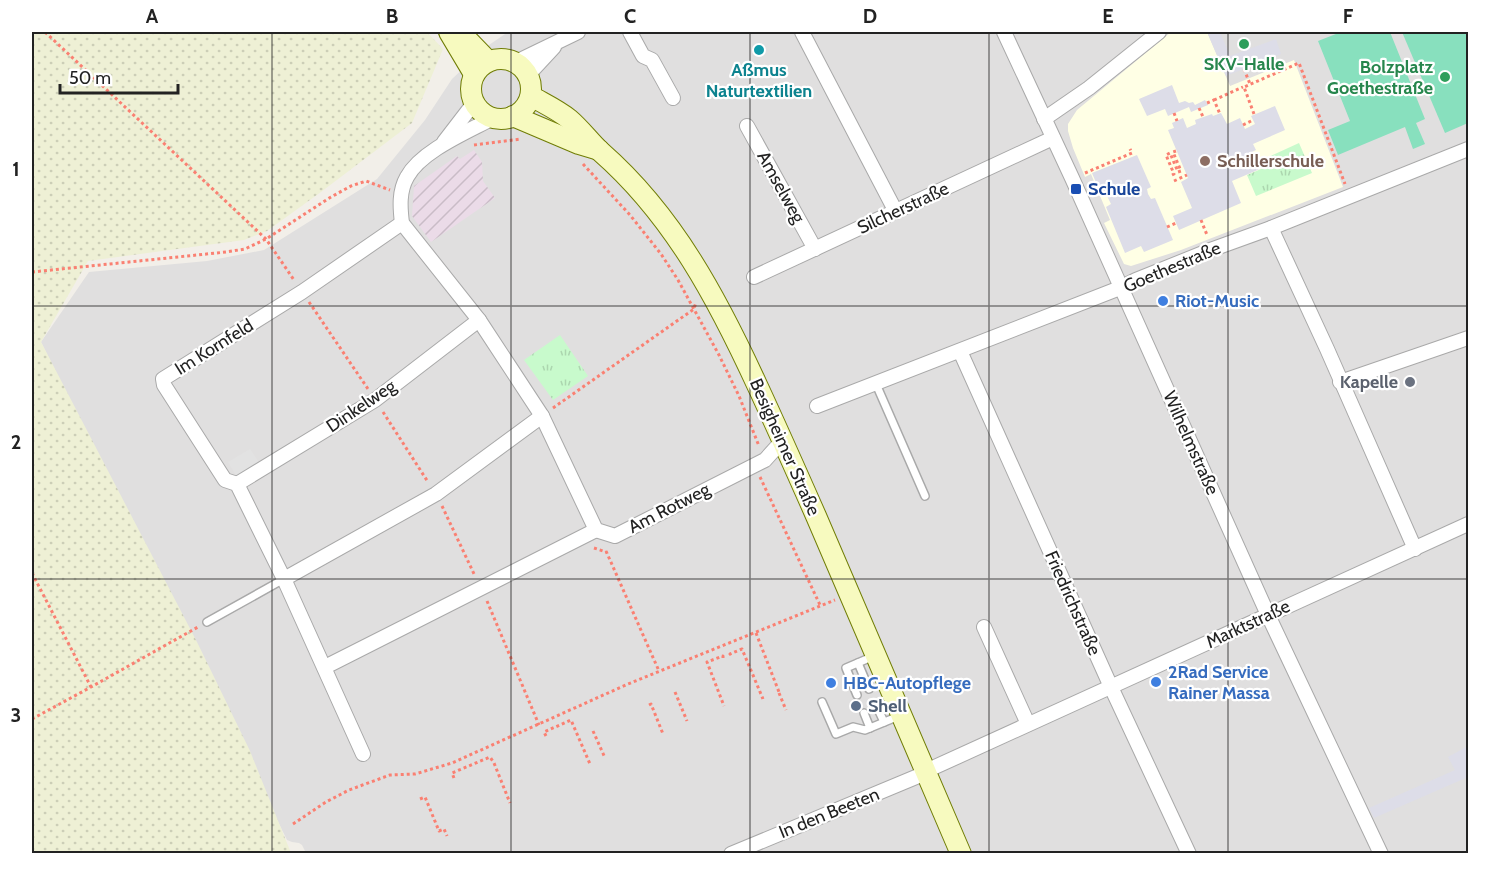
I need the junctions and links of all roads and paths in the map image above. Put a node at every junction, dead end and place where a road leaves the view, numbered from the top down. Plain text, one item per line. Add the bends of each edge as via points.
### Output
1 (45, 32) edge
2 (449, 32) edge
3 (460, 32) edge
4 (578, 32) edge
5 (630, 32) edge
6 (802, 32) edge
7 (1004, 32) edge
8 (1159, 32) edge
9 (481, 67) junction
10 (522, 69) junction
11 (1244, 69) dead end
12 (1250, 84) junction
13 (1244, 87) junction
14 (531, 96) junction
15 (673, 98) dead end
16 (1214, 100) junction
17 (474, 103) junction
18 (1207, 103) dead end
19 (1199, 108) dead end
20 (1174, 113) dead end
21 (1220, 114) dead end
22 (1254, 114) dead end
23 (513, 116) junction
24 (1203, 117) dead end
25 (493, 118) junction
26 (1044, 119) junction
27 (1177, 120) dead end
28 (1253, 120) dead end
29 (1243, 125) dead end
30 (747, 126) dead end
31 (1053, 138) junction
32 (522, 139) dead end
33 (469, 145) dead end
34 (441, 146) junction
35 (1130, 149) dead end
36 (1468, 149) edge
37 (599, 150) junction
38 (1176, 151) dead end
39 (1267, 161) dead end
40 (583, 163) dead end
41 (1258, 165) dead end
42 (1172, 175) dead end
43 (1187, 175) dead end
44 (1072, 178) junction
45 (1174, 181) dead end
46 (401, 196) junction
47 (1350, 196) junction
48 (896, 212) junction
49 (402, 223) junction
50 (1176, 223) dead end
51 (1167, 227) dead end
52 (1271, 228) junction
53 (266, 239) junction
54 (815, 249) junction
55 (32, 272) edge
56 (754, 277) dead end
57 (704, 279) junction
58 (1120, 288) junction
59 (302, 292) junction
60 (694, 309) junction
61 (480, 320) junction
62 (1468, 338) edge
63 (960, 351) junction
64 (1340, 382) junction
65 (876, 384) junction
66 (375, 400) junction
67 (817, 406) dead end
68 (542, 416) junction
69 (783, 440) junction
70 (765, 460) junction
71 (237, 484) junction
72 (436, 494) junction
73 (926, 496) dead end
74 (1468, 524) edge
75 (596, 530) junction
76 (1415, 549) junction
77 (32, 573) edge
78 (284, 579) junction
79 (481, 588) junction
80 (850, 594) junction
81 (820, 606) junction
82 (1268, 615) junction
83 (207, 622) joint
84 (984, 627) dead end
85 (756, 633) junction
86 (720, 647) junction
87 (731, 655) dead end
88 (876, 655) junction
89 (858, 663) junction
90 (325, 667) junction
91 (659, 672) junction
92 (91, 687) junction
93 (1111, 687) junction
94 (869, 689) dead end
95 (675, 692) dead end
96 (857, 695) dead end
97 (763, 699) dead end
98 (822, 702) dead end
99 (649, 705) dead end
100 (724, 706) dead end
101 (877, 707) dead end
102 (786, 710) dead end
103 (864, 713) dead end
104 (893, 718) junction
105 (32, 719) edge
106 (687, 721) dead end
107 (1028, 724) junction
108 (539, 725) junction
109 (870, 728) junction
110 (593, 731) dead end
111 (663, 734) dead end
112 (546, 736) dead end
113 (363, 754) dead end
114 (605, 758) dead end
115 (590, 764) dead end
116 (465, 767) junction
117 (926, 771) junction
118 (467, 772) dead end
119 (454, 778) dead end
120 (420, 799) dead end
121 (510, 803) dead end
122 (293, 824) dead end
123 (447, 836) dead end
124 (731, 854) edge
125 (961, 854) edge
126 (1189, 854) edge
127 (1381, 854) edge

1 - 53 path
2 - 9 main road
3 - 9 main road via 466,36
4 - 10 street via 559,40
5 - 15 street via 643,56 652,60
6 - 48 street
7 - 26 street, Wilhelmstraße
8 - 26 street
9 - 10 main road via 502,58
9 - 17 main road via 471,88
10 - 14 main road via 531,82
11 - 12 path
12 - 13 path
12 - 47 path via 1299,63
13 - 16 path
13 - 22 path
14 - 23 main road
14 - 37 main road, Besigheimer Straße via 567,117
16 - 18 path
16 - 21 path
17 - 25 main road
17 - 34 street
19 - 24 path
20 - 27 path
23 - 25 main road
23 - 37 main road
25 - 34 street
26 - 31 street, Wilhelmstraße
28 - 29 path
30 - 54 street, Amselweg
31 - 44 street, Wilhelmstraße
31 - 48 street, Silcherstraße
32 - 33 path
34 - 46 street via 414,167
35 - 44 path via 1132,153
36 - 47 street, Goethestraße
37 - 57 main road, Besigheimer Straße via 654,206
38 - 42 path via 1173,152 1181,171 1178,172 1170,153 1166,155
39 - 41 path
40 - 60 path via 661,254
43 - 45 path
44 - 58 street, Wilhelmstraße
46 - 49 street
46 - 53 path via 366,181 331,197
47 - 52 street, Goethestraße
48 - 54 street, Silcherstraße
49 - 59 street, Im Kornfeld
49 - 61 street
50 - 51 path
52 - 58 street, Goethestraße
52 - 64 street
53 - 55 path via 245,249 226,252
53 - 59 path
54 - 56 street, Silcherstraße
57 - 60 path
57 - 69 main road, Besigheimer Straße
58 - 63 street, Goethestraße
58 - 82 street, Wilhelmstraße
59 - 66 path
59 - 71 street, Im Kornfeld via 163,379 225,480
60 - 68 path
60 - 70 path via 739,396
61 - 66 street, Dinkelweg
61 - 68 street
62 - 64 street
63 - 65 street, Goethestraße
63 - 93 street, Friedrichstraße
64 - 76 street
65 - 67 street, Goethestraße
65 - 73 lane
66 - 71 street, Dinkelweg
66 - 72 path
68 - 72 street
68 - 75 street
69 - 70 street, Am Rotweg
69 - 80 main road, Besigheimer Straße
70 - 75 street, Am Rotweg via 615,536
70 - 81 path via 758,473
71 - 78 street, Im Kornfeld
72 - 78 street
72 - 79 path
74 - 76 street, Marktstraße
75 - 79 street
75 - 91 path
76 - 82 street, Marktstraße
77 - 92 path
78 - 83 lane
78 - 90 street, Im Kornfeld
79 - 90 street
79 - 108 path
80 - 81 path
80 - 88 main road, Besigheimer Straße
81 - 85 path
82 - 93 street, Marktstraße
82 - 127 street, Wilhelmstraße
83 - 92 path
84 - 107 street
85 - 86 path
85 - 102 path
86 - 91 path
86 - 100 path via 723,657 707,662
87 - 97 path via 742,649
88 - 89 lane
88 - 104 main road, Besigheimer Straße
89 - 94 lane
89 - 96 lane via 846,668
90 - 113 street, Im Kornfeld
91 - 108 path
92 - 105 path
93 - 107 street, Marktstraße
93 - 126 street, Friedrichstraße
95 - 106 path
98 - 109 lane via 836,734 853,727
99 - 111 path
101 - 104 lane
103 - 109 lane
104 - 109 lane
104 - 117 main road, Besigheimer Straße
107 - 117 street, Marktstraße
108 - 122 path via 432,770 390,776 349,790
110 - 114 path
112 - 115 path via 544,732 571,720
116 - 118 path
116 - 119 path via 452,772
116 - 121 path via 490,757
117 - 124 street, In den Beeten
117 - 125 main road, Besigheimer Straße
120 - 123 path via 424,797 439,831 444,829

